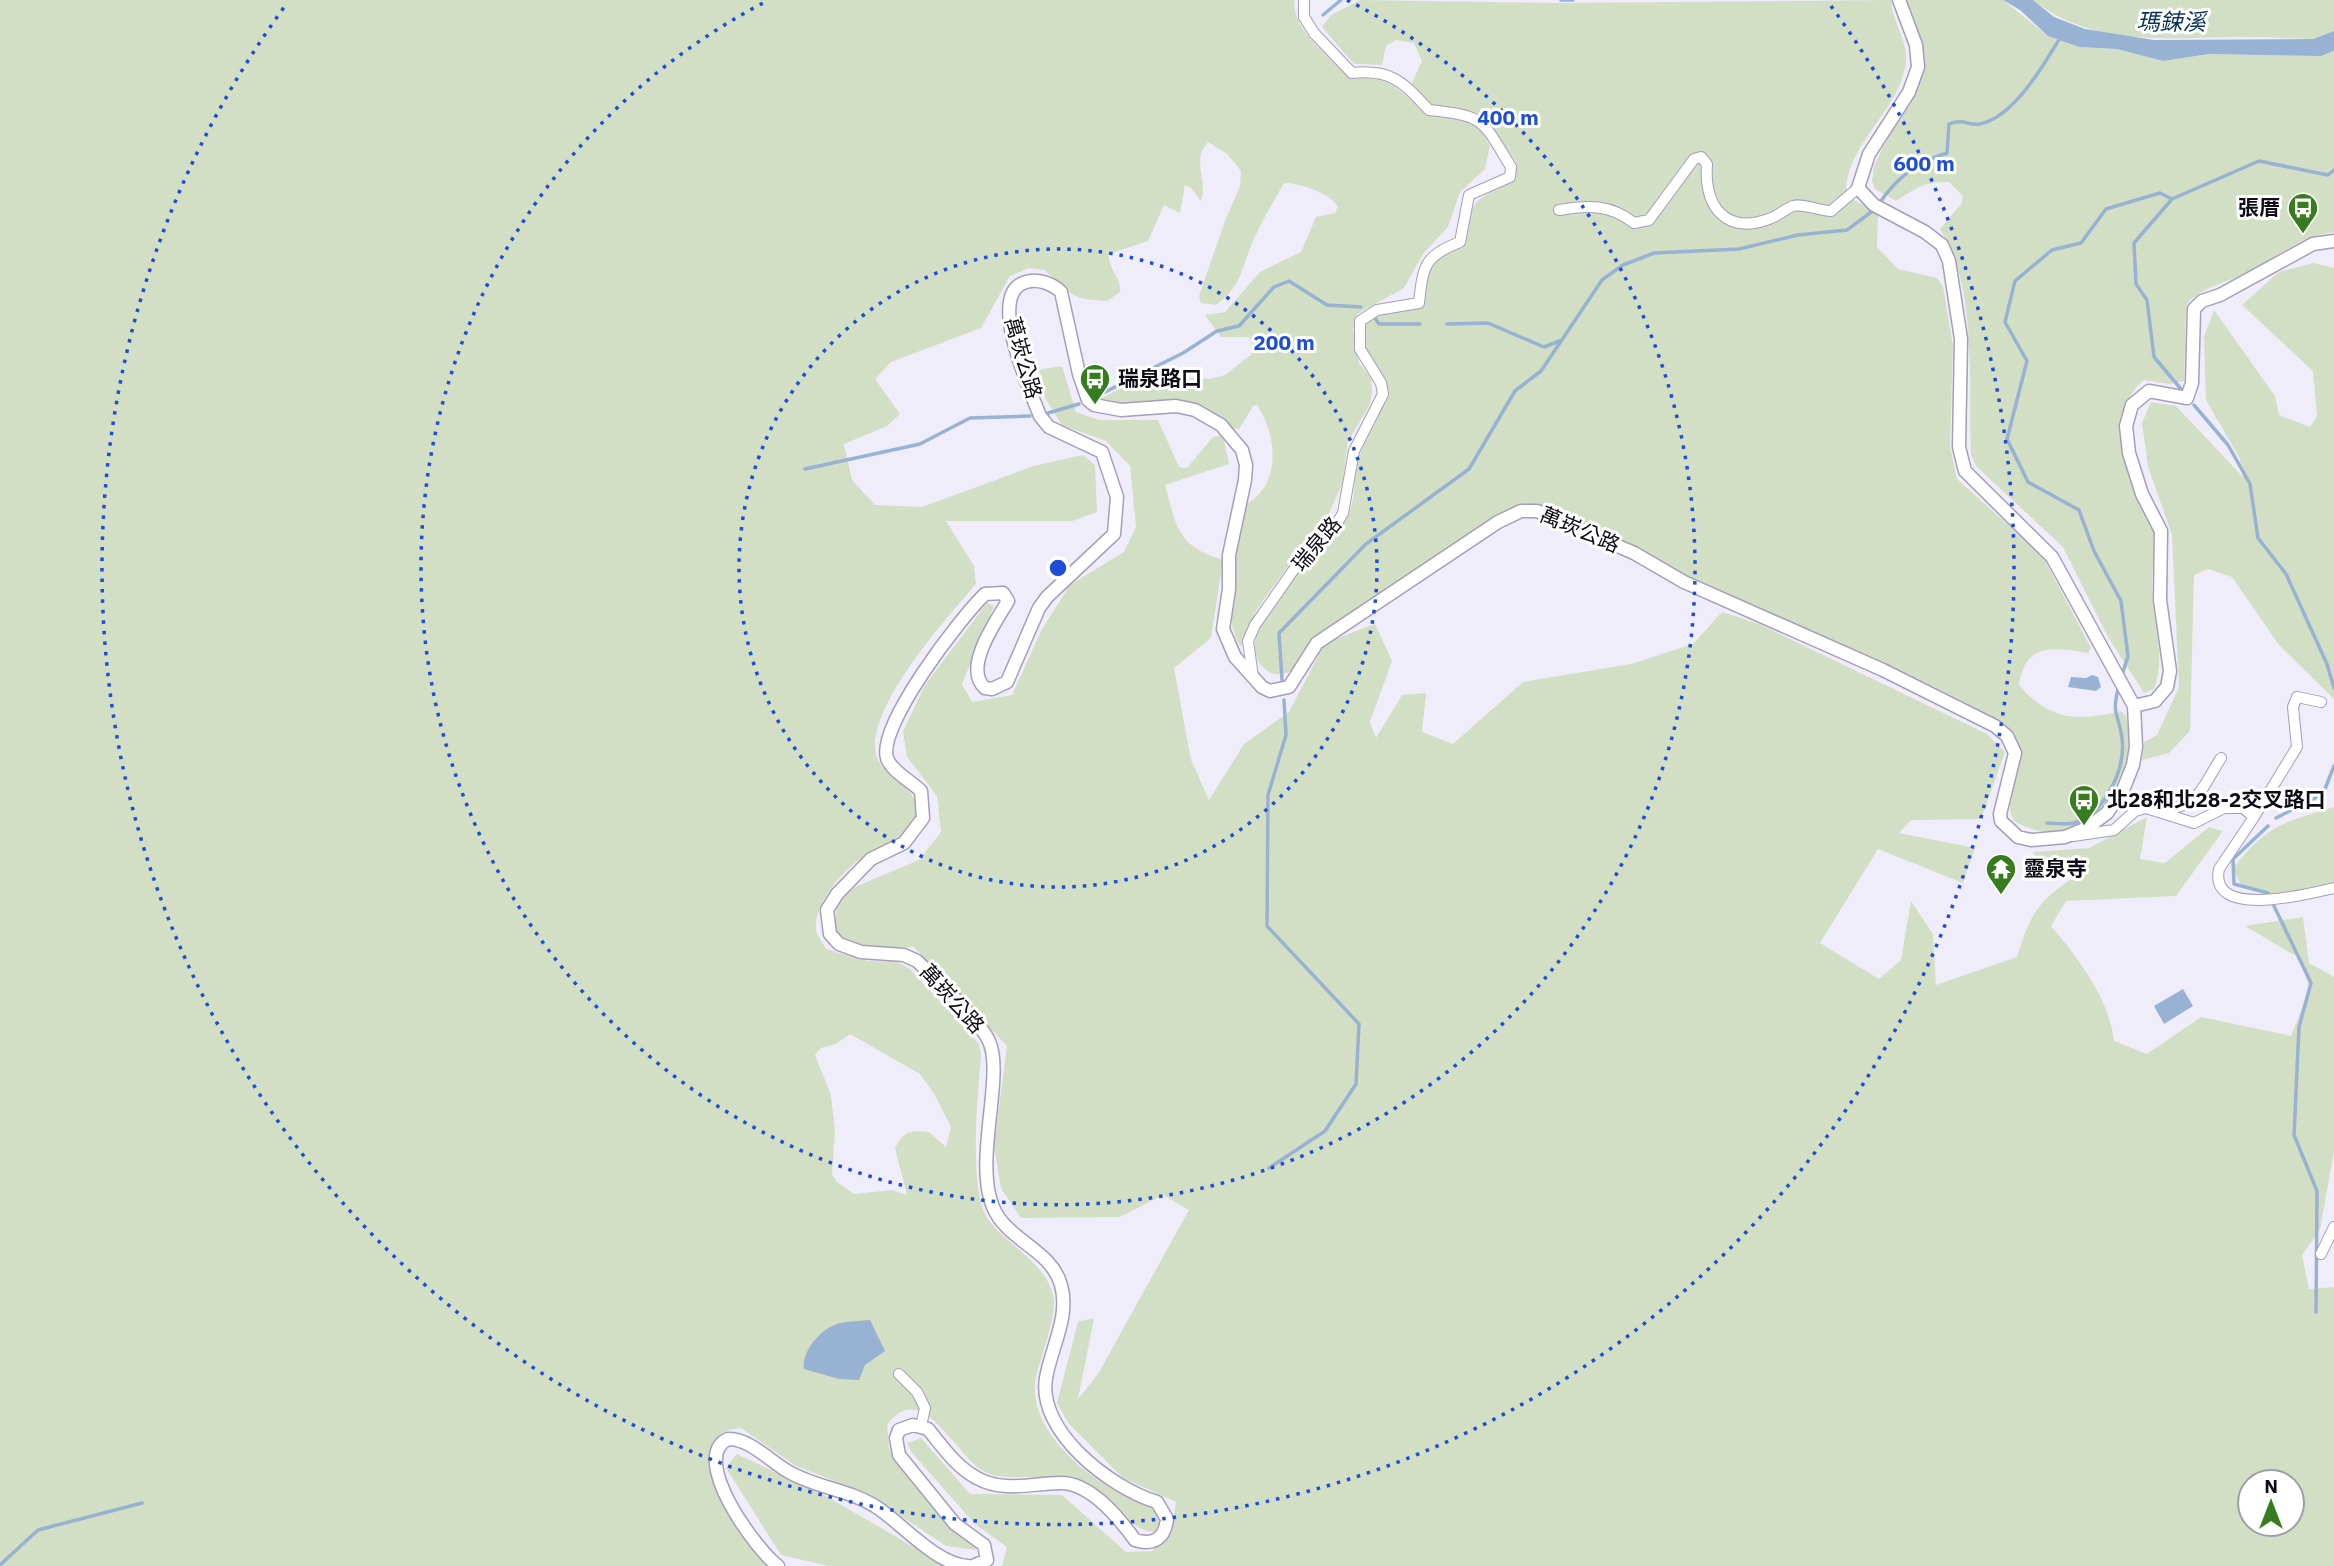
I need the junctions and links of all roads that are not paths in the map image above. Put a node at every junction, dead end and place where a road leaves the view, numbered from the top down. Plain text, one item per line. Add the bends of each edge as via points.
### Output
1 (1304, 0) edge
2 (1900, 2) edge
3 (1858, 188) junction
4 (1559, 210) dead end
5 (2334, 241) edge
6 (1253, 678) junction
7 (2321, 702) dead end
8 (2134, 706) junction
9 (2221, 758) dead end
10 (2161, 811) junction
11 (2254, 817) junction
12 (2065, 837) junction
13 (2334, 888) edge
14 (2334, 1227) edge
15 (2321, 1254) dead end
16 (899, 1374) dead end
17 (921, 1426) junction
18 (778, 1566) edge
19 (971, 1566) edge

1 - 6 street, 瑞泉路 via 1304,17 1314,33 1352,73 1388,74 1429,110 1463,114 1484,123 1511,167 1510,177 1469,195 1460,242 1431,257 1422,272 1419,303 1377,310 1360,321 1360,348 1383,394 1354,451 1343,513 1304,555 1255,625 1248,641
2 - 3 street via 1916,45 1918,67 1909,92 1869,154
3 - 4 street via 1831,211 1796,205 1768,220 1728,222 1717,212 1707,164 1701,157 1694,159 1649,220 1634,223 1620,212 1591,205
3 - 8 street, 萬崁公路 via 1879,208 1942,245 1949,261 1961,339 1959,447 1965,471 2052,557
5 - 8 street via 2313,244 2202,301 2194,309 2192,383 2187,398 2149,391 2132,405 2126,426 2129,453 2161,531 2160,600 2170,671 2167,687 2155,701
6 - 12 street, 萬崁公路 via 1270,691 1289,687 1317,643 1498,522 1521,511 1537,511 1995,726 2013,744 2016,758 2000,806 2001,821 2018,836 2031,840
6 - 17 street, 萬崁公路 via 1235,657 1223,629 1230,589 1229,555 1245,480 1242,450 1222,425 1195,410 1176,406 1121,410 1094,405 1079,374 1061,292 1039,281 1020,285 1010,298 1009,324 1040,416 1049,427 1102,452 1117,497 1114,534 1047,597 1001,686 985,688 977,671 984,644 1008,601 1003,593 985,594 937,651 890,729 886,748 891,767 921,791 923,818 904,843 871,859 837,894 827,910 827,920 830,934 839,944 917,961 988,1039 992,1066 986,1171 990,1199 1000,1221 1045,1258 1061,1285 1062,1311 1044,1392 1048,1412 1058,1430 1094,1467 1125,1491 1157,1502 1164,1510 1166,1529 1155,1541 1144,1543 1075,1485 1018,1487 978,1479 962,1469
7 - 11 street via 2297,697 2297,747
8 - 12 street, 萬崁公路 via 2136,747 2123,790 2097,822
9 - 10 street via 2194,800
10 - 11 street via 2194,823 2224,808 2243,808
10 - 12 street via 2146,808 2135,811 2114,830
11 - 13 street via 2219,869 2217,878 2224,894 2234,899 2290,897
14 - 15 street
16 - 17 street via 925,1408
17 - 19 street via 899,1430 897,1448 956,1524 984,1545 987,1560
18 - 19 street via 752,1538 724,1495 716,1460 720,1444 728,1439 745,1443 796,1476 862,1499 918,1540

